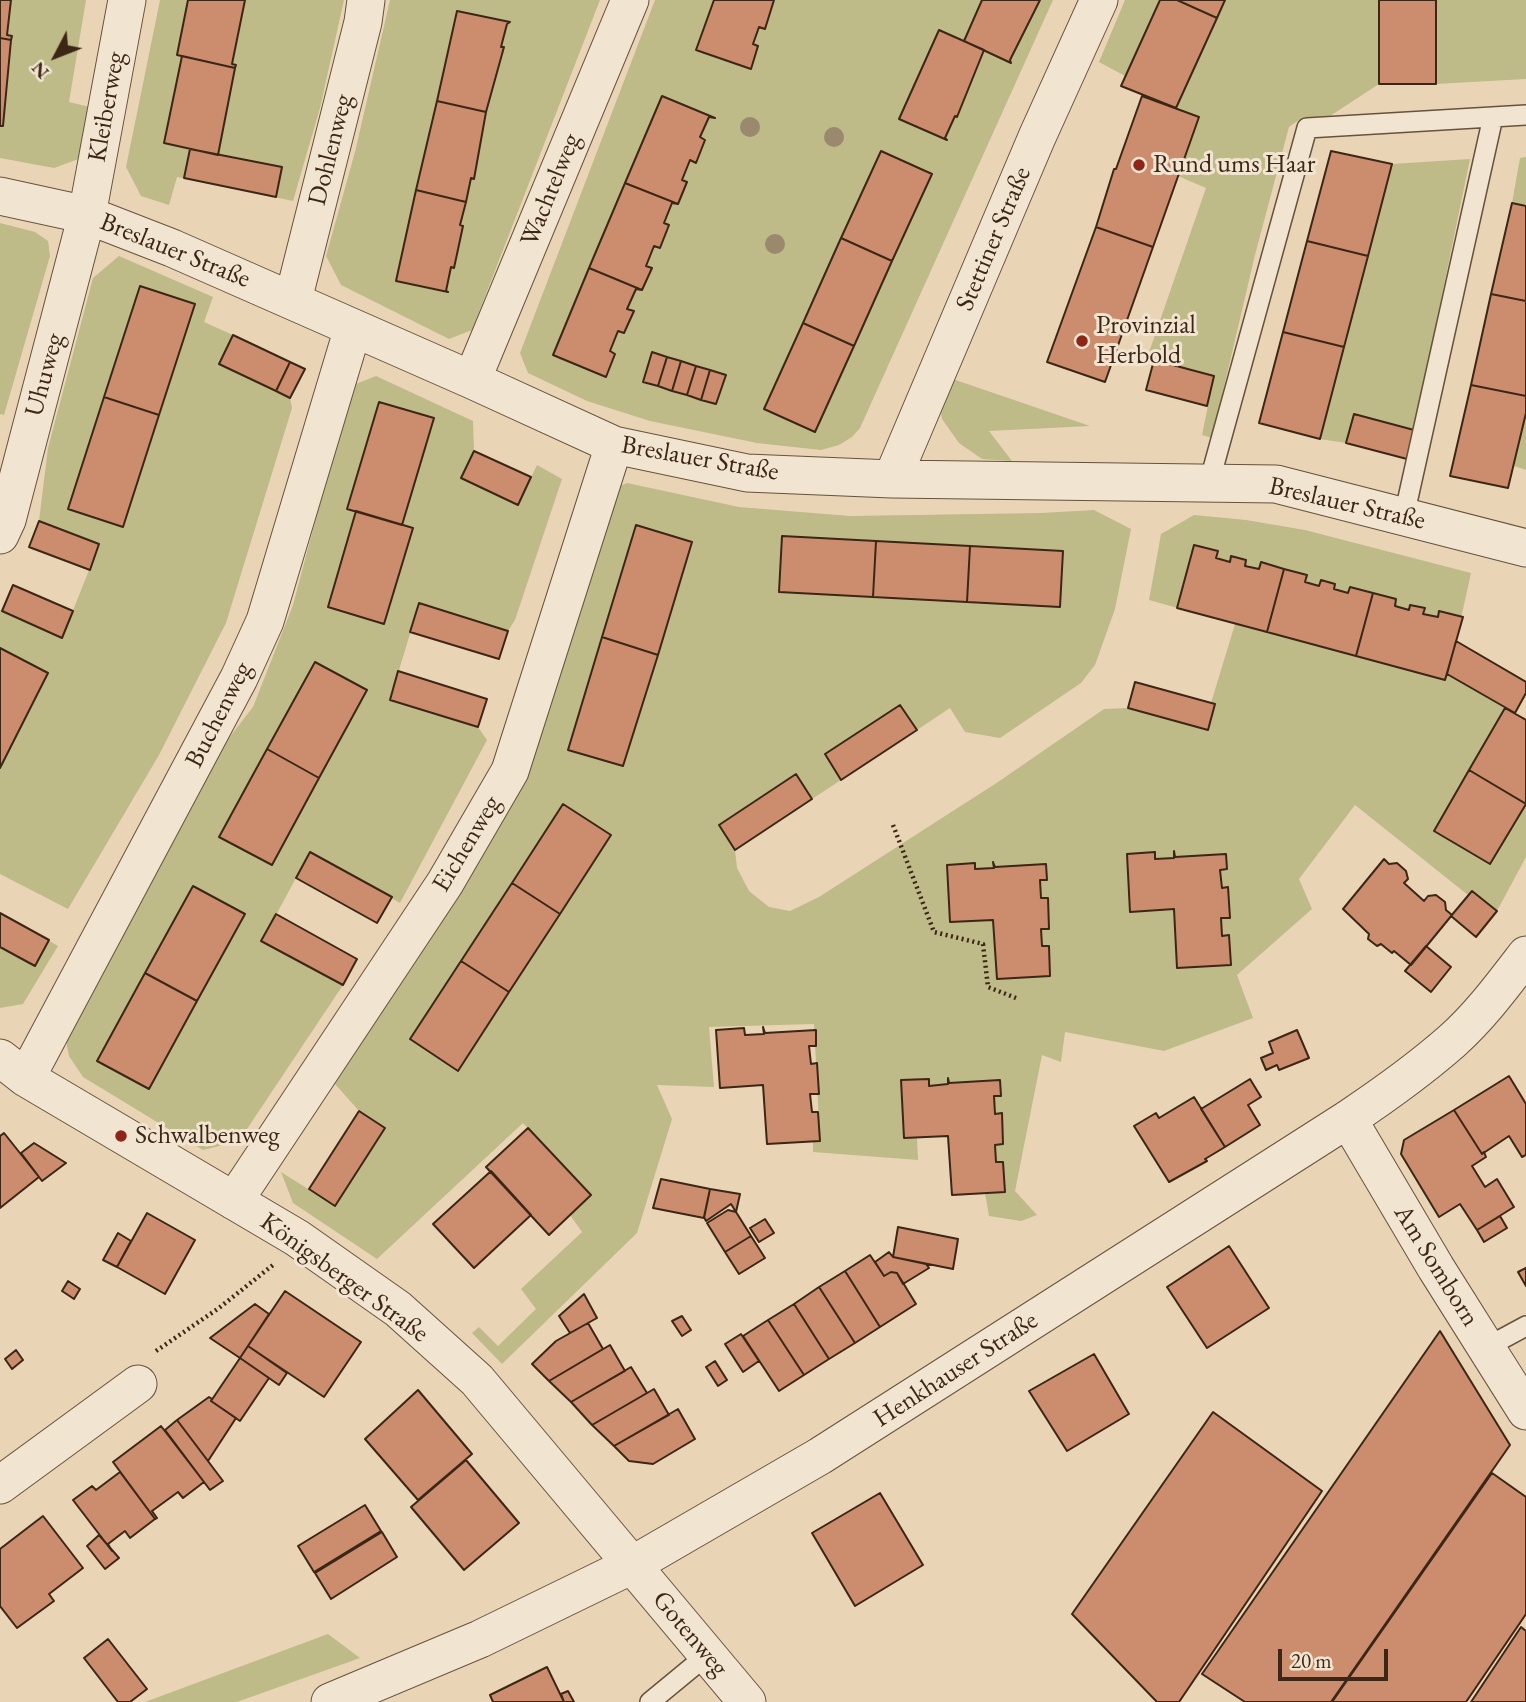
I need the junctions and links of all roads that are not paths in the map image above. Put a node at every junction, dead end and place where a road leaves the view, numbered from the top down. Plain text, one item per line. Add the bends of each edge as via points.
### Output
1 (127, 0) edge
2 (366, 0) edge
3 (630, 0) edge
4 (1099, 0) edge
5 (1526, 115) edge
6 (1493, 117) junction
7 (0, 196) edge
8 (87, 215) junction
9 (293, 300) junction
10 (353, 327) junction
11 (472, 380) junction
12 (614, 445) junction
13 (892, 479) junction
14 (1209, 483) junction
15 (1404, 516) junction
16 (0, 535) edge
17 (1526, 548) edge
18 (1526, 955) edge
19 (7, 1065) edge
20 (1348, 1119) junction
21 (234, 1200) junction
22 (1526, 1326) edge
23 (1487, 1348) junction
24 (138, 1384) road end
25 (1526, 1411) edge
26 (0, 1485) edge
27 (632, 1565) junction
28 (707, 1655) junction
29 (331, 1702) edge
30 (650, 1702) edge
31 (747, 1702) edge

1 - 8 street, Kleiberweg
2 - 9 street, Dohlenweg
3 - 11 street, Wachtelweg
4 - 13 street, Stettiner Straße
5 - 6 lane
6 - 14 lane via 1307,128
6 - 15 lane
7 - 8 street, Breslauer Straße
8 - 9 street, Breslauer Straße
8 - 16 street, Uhuweg
9 - 10 street, Breslauer Straße
10 - 11 street, Breslauer Straße
10 - 19 street, Buchenweg via 265,621 239,678
11 - 12 street, Breslauer Straße
12 - 13 street, Breslauer Straße via 747,472
12 - 21 street, Eichenweg via 510,771 445,883
13 - 14 street, Breslauer Straße
14 - 15 street, Breslauer Straße via 1276,484
15 - 17 street, Breslauer Straße
18 - 20 street, Henkhauser Straße via 1453,1040
19 - 21 street, Königsberger Straße
20 - 23 street, Am Somborn
20 - 27 street, Henkhauser Straße via 820,1456
21 - 27 street, Königsberger Straße via 398,1309 477,1380
22 - 23 lane
23 - 25 street, Am Somborn
24 - 26 street
27 - 28 street, Gotenweg
27 - 29 street, Henkhauser Straße via 481,1639
28 - 30 lane
28 - 31 street, Gotenweg

